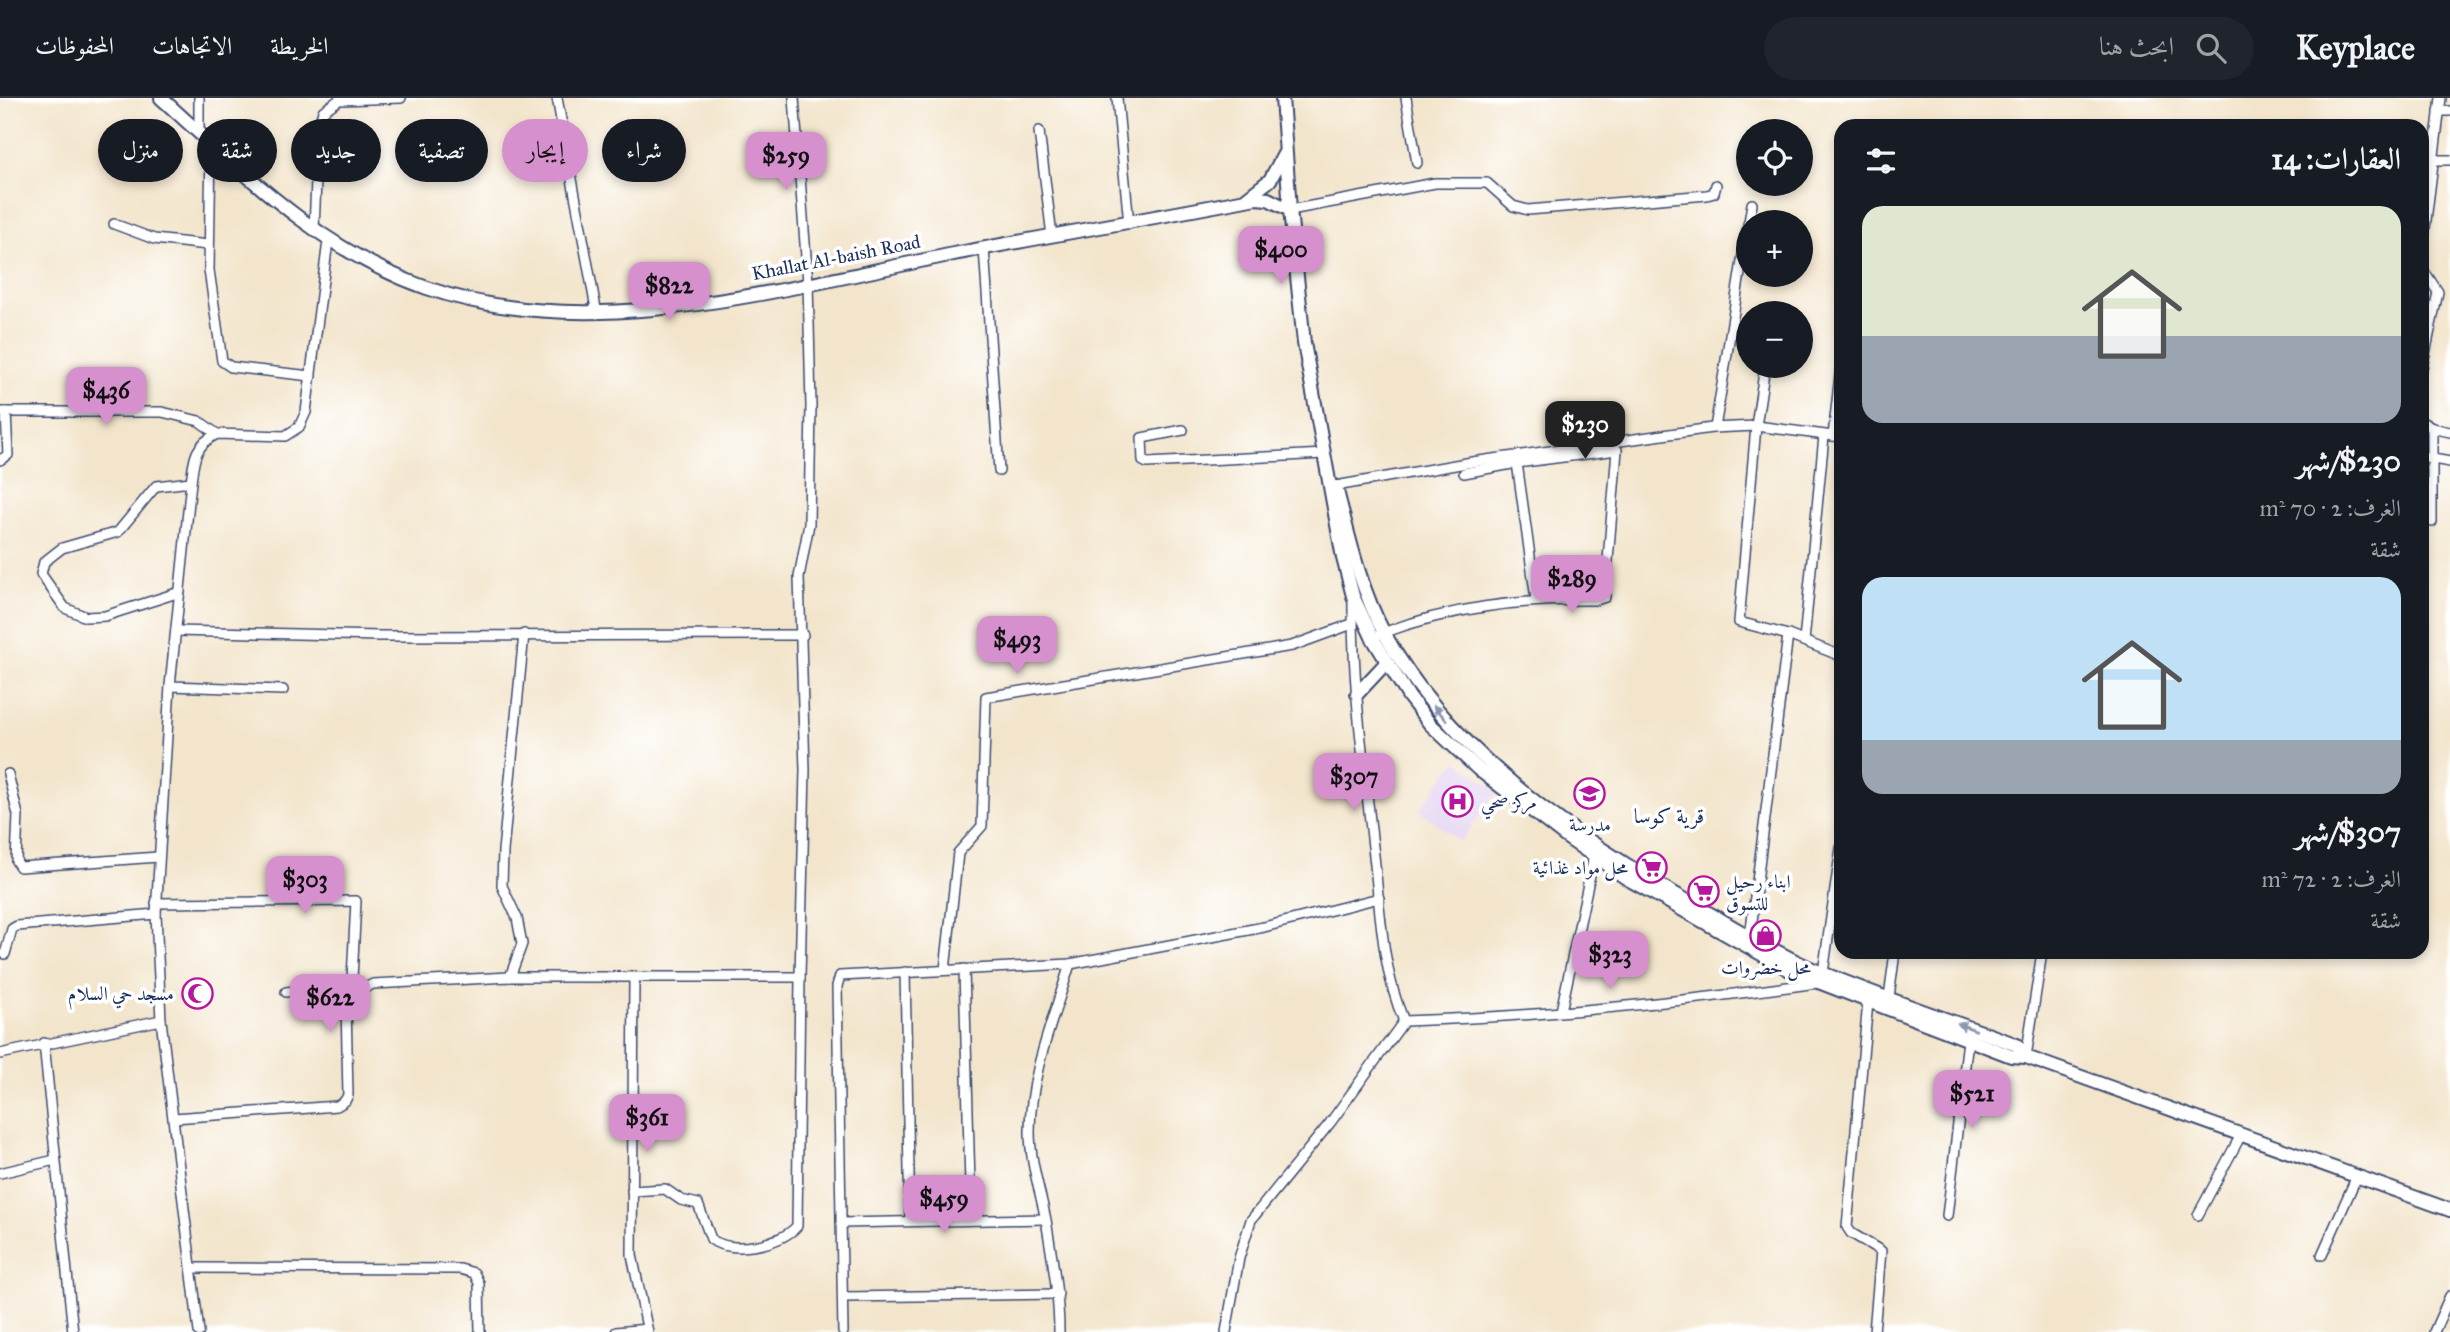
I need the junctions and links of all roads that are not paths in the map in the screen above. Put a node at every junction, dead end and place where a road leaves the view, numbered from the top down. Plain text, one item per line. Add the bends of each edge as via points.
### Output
1 (161, 98) edge
2 (200, 98) edge
3 (401, 98) edge
4 (557, 98) edge
5 (794, 98) edge
6 (1116, 98) edge
7 (1282, 98) edge
8 (1406, 98) edge
9 (2441, 98) edge
10 (2439, 111) junction
11 (2450, 111) edge
12 (199, 119) edge
13 (1039, 131) dead end
14 (197, 132) edge
15 (1286, 152) junction
16 (2434, 160) junction
17 (2450, 160) edge
18 (1417, 163) dead end
19 (210, 182) edge
20 (256, 182) edge
21 (2429, 184) edge
22 (1716, 185) dead end
23 (1244, 200) junction
24 (1752, 204) dead end
25 (1290, 210) junction
26 (1751, 210) edge
27 (114, 224) dead end
28 (1129, 224) junction
29 (314, 230) junction
30 (1052, 236) junction
31 (328, 241) junction
32 (208, 245) junction
33 (984, 248) junction
34 (2429, 278) edge
35 (808, 283) junction
36 (1738, 287) edge
37 (597, 314) junction
38 (2429, 335) edge
39 (311, 376) junction
40 (1763, 378) edge
41 (3, 412) edge
42 (1755, 426) junction
43 (2429, 426) edge
44 (1715, 428) junction
45 (2432, 428) junction
46 (1183, 430) dead end
47 (2450, 432) edge
48 (217, 434) junction
49 (1833, 436) edge
50 (2429, 442) edge
51 (1324, 454) junction
52 (2429, 458) edge
53 (0, 460) edge
54 (2450, 462) edge
55 (1517, 463) junction
56 (999, 471) dead end
57 (1464, 473) dead end
58 (191, 482) junction
59 (1332, 487) junction
60 (2429, 490) edge
61 (2432, 522) dead end
62 (180, 592) junction
63 (1353, 596) junction
64 (1536, 599) junction
65 (1352, 624) junction
66 (176, 631) junction
67 (524, 634) junction
68 (803, 635) junction
69 (1378, 635) junction
70 (1788, 635) junction
71 (1804, 641) junction
72 (1834, 653) edge
73 (1386, 663) junction
74 (170, 686) junction
75 (283, 690) dead end
76 (1357, 694) junction
77 (1454, 738) junction
78 (8, 774) dead end
79 (1569, 832) junction
80 (1594, 856) junction
81 (158, 857) junction
82 (1834, 891) edge
83 (1379, 898) junction
84 (156, 903) junction
85 (156, 914) junction
86 (1750, 937) junction
87 (5, 954) dead end
88 (1894, 959) edge
89 (2041, 959) edge
90 (1070, 964) junction
91 (1797, 968) junction
92 (964, 969) junction
93 (945, 970) junction
94 (905, 972) junction
95 (510, 977) junction
96 (800, 977) junction
97 (1820, 978) junction
98 (634, 979) junction
99 (286, 992) dead end
100 (1889, 998) junction
101 (1868, 1002) junction
102 (1561, 1011) junction
103 (161, 1020) junction
104 (1405, 1021) junction
105 (1968, 1040) junction
106 (44, 1044) junction
107 (0, 1054) edge
108 (2026, 1057) junction
109 (174, 1118) junction
110 (2241, 1135) junction
111 (55, 1160) junction
112 (0, 1173) edge
113 (2357, 1176) junction
114 (632, 1191) junction
115 (2450, 1210) edge
116 (2197, 1215) dead end
117 (1947, 1216) dead end
118 (1045, 1219) junction
119 (971, 1220) junction
120 (910, 1221) junction
121 (841, 1223) junction
122 (2322, 1255) dead end
123 (191, 1268) junction
124 (1058, 1294) junction
125 (2450, 1296) edge
126 (842, 1297) junction
127 (648, 1331) edge
128 (73, 1332) edge
129 (199, 1332) edge
130 (480, 1332) edge
131 (616, 1332) edge
132 (843, 1332) edge
133 (1059, 1332) edge
134 (1226, 1332) edge
135 (1874, 1332) edge
136 (2434, 1332) edge

1 - 14 street, Khallat Al-baish Road
2 - 12 street
3 - 29 street via 339,100 323,111
4 - 37 street
5 - 35 street
6 - 28 street
7 - 15 street
8 - 18 street
9 - 10 street
10 - 11 street
10 - 16 street
13 - 30 street
15 - 23 street via 1270,180
15 - 25 street
16 - 17 street
16 - 21 street
19 - 32 street
20 - 29 street, Khallat Al-baish Road
22 - 25 street via 1714,193 1707,195 1528,210 1513,206 1487,183 1436,183
23 - 25 street via 1268,199
23 - 28 street, Khallat Al-baish Road
24 - 26 street
25 - 51 street via 1304,343
27 - 32 street via 154,239
28 - 30 street, Khallat Al-baish Road
29 - 31 street, Khallat Al-baish Road
30 - 33 street, Khallat Al-baish Road
31 - 37 street, Khallat Al-baish Road via 425,288 514,308
31 - 39 street
32 - 39 street via 212,298 226,366
33 - 35 street, Khallat Al-baish Road
33 - 56 street
34 - 38 street via 2438,292
35 - 37 street, Khallat Al-baish Road
35 - 68 street via 809,524 799,577
36 - 44 street
39 - 48 street via 306,412 292,434
40 - 42 street
41 - 48 street via 162,412 199,421
41 - 53 street via 8,455
42 - 44 street
42 - 49 street
42 - 70 street via 1739,622
43 - 45 street
44 - 59 street
45 - 47 street
45 - 50 street
46 - 51 street via 1142,438 1143,461
48 - 58 street via 195,451
49 - 71 street
51 - 59 street
52 - 54 street
55 - 57 street
55 - 64 street
55 - 64 street via 1615,449 1619,453 1605,597
58 - 62 street
58 - 62 street via 156,486 118,532 67,545 44,562 41,570 65,608 86,617 105,616
59 - 63 street
59 - 69 street
60 - 61 street
62 - 66 street
63 - 65 street
63 - 69 street
64 - 69 street via 1436,615
65 - 76 street
65 - 93 street via 1292,646 986,697 982,826 956,859
66 - 67 street
66 - 74 street
67 - 68 street
67 - 95 street via 503,851 502,886 522,944
68 - 96 street
69 - 73 street
77 -> 69 street
70 - 71 street
70 - 86 street
71 - 72 street
73 - 76 street
73 - 77 street via 1409,697
74 - 75 street
74 - 81 street
76 - 83 street
77 - 79 street
78 - 81 street via 18,815 16,861 20,867
79 - 80 street
79 - 86 street
80 - 91 street
80 - 102 street
81 - 84 street
82 - 97 street
83 - 90 street via 1264,927
83 - 104 street via 1391,982
84 - 85 street
84 - 99 street via 356,901 352,979 342,985
85 - 87 street via 17,926
85 - 103 street
86 - 91 street
88 - 100 street
89 - 108 street
90 - 92 street
90 - 118 street via 1032,1097 1031,1156
91 - 97 street
92 - 93 street
92 - 119 street
93 - 94 street
94 - 120 street
94 - 121 street via 838,979
95 - 98 street
95 - 109 street via 373,984 350,997 344,1014 348,1095 337,1106
96 - 98 street
96 - 114 street via 797,1226 768,1244 722,1245 711,1239 698,1204 681,1200 670,1191
97 - 100 street
97 - 101 street
97 - 102 street via 1674,1001
98 - 114 street
108 -> 100 street via 2017,1045
101 - 105 street
101 - 135 street via 1847,1227 1881,1251
102 - 104 street
103 - 106 street
103 - 109 street
104 - 134 street via 1251,1220
105 - 108 street
105 - 117 street
106 - 107 street
106 - 111 street
108 - 110 street
109 - 123 street
110 - 113 street
110 - 116 street
111 - 112 street
111 - 128 street
113 - 115 street
113 - 122 street
114 - 127 street via 632,1255
118 - 119 street
118 - 124 street
119 - 120 street
120 - 121 street
121 - 126 street
123 - 129 street
123 - 130 street via 460,1269 474,1273 479,1283
124 - 126 street
124 - 133 street
125 - 136 street
126 - 132 street
127 - 131 street

